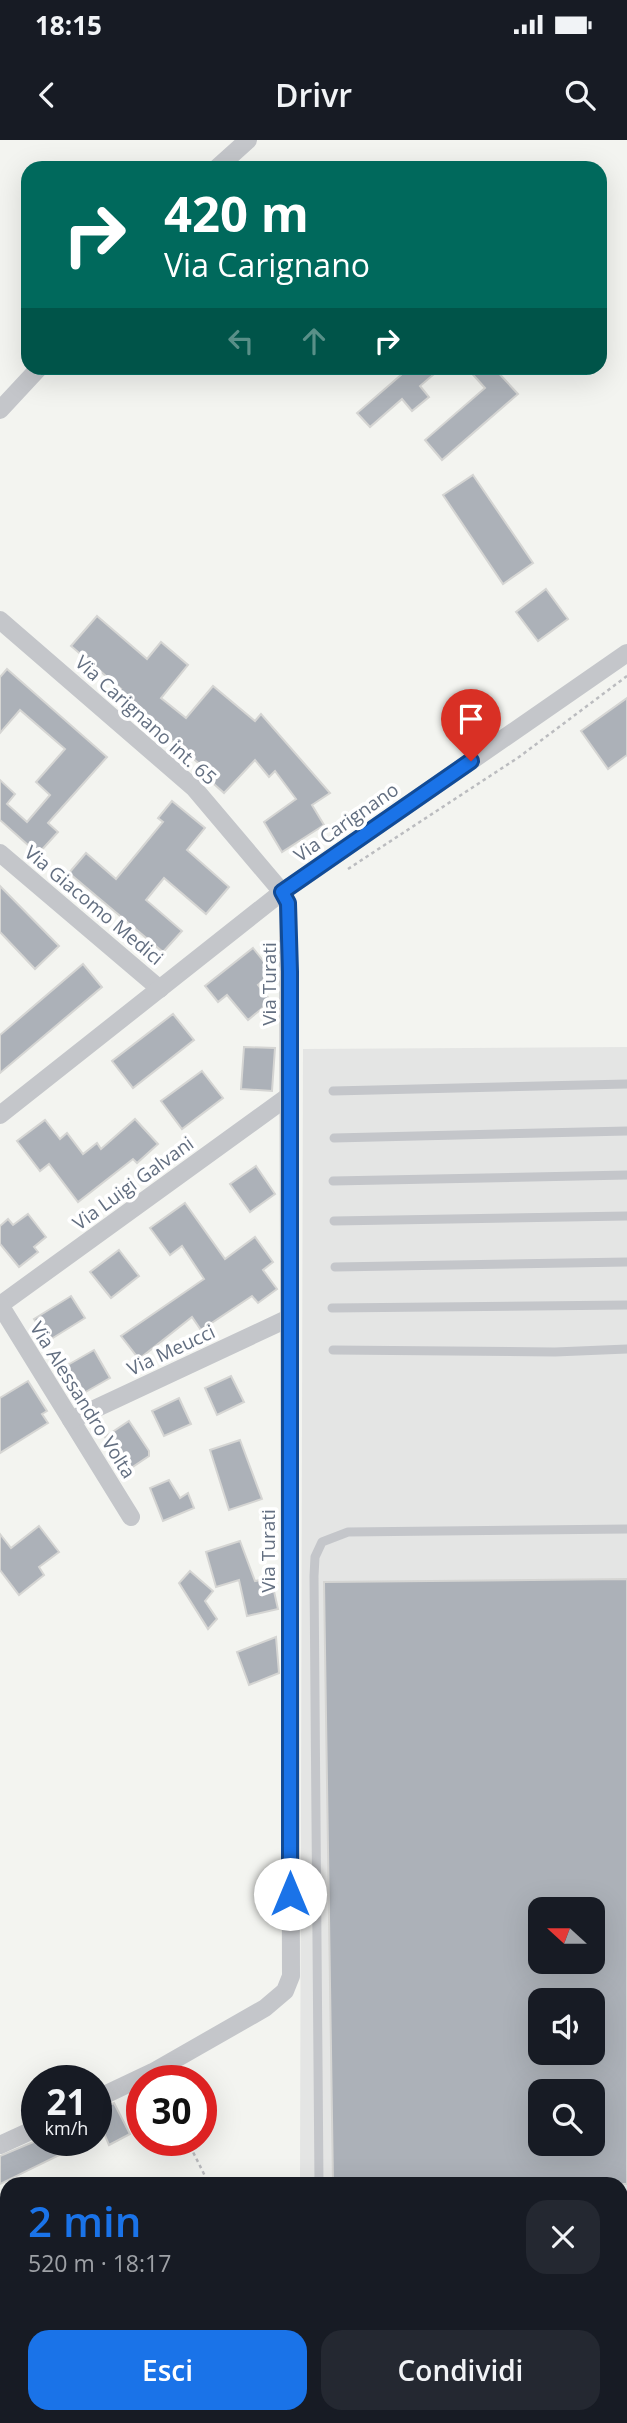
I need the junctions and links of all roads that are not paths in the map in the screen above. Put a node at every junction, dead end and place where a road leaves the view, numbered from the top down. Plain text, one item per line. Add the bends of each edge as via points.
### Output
1 (248, 140) edge
2 (224, 161) edge
3 (32, 375) edge
4 (0, 410) edge
5 (0, 620) edge
6 (627, 653) edge
7 (0, 853) edge
8 (282, 892) junction
9 (160, 989) junction
10 (627, 1084) edge
11 (333, 1091) dead end
12 (290, 1095) junction
13 (0, 1115) edge
14 (627, 1131) edge
15 (334, 1138) dead end
16 (627, 1175) edge
17 (333, 1181) dead end
18 (627, 1216) edge
19 (334, 1221) dead end
20 (627, 1262) edge
21 (335, 1267) dead end
22 (0, 1305) edge
23 (627, 1306) edge
24 (332, 1308) dead end
25 (289, 1318) junction
26 (627, 1349) edge
27 (333, 1350) dead end
28 (71, 1420) junction
29 (131, 1517) dead end
30 (627, 1529) edge
31 (112, 2091) edge
32 (21, 2136) edge
33 (0, 2146) edge
34 (319, 2177) edge

1 - 2 street
3 - 4 street
5 - 8 street, Via Carignano int. 65 via 194,788
6 - 8 street, Via Carignano
7 - 9 street, Via Giacomo Medici
8 - 9 street, Via Carignano
8 - 12 street, Via Turati via 289,918
9 - 13 street, Via Carignano
10 - 11 lane
12 - 22 street, Via Luigi Galvani
12 - 25 street, Via Turati
14 - 15 lane
16 - 17 lane
18 - 19 lane
20 - 21 lane
22 - 28 street, Via Alessandro Volta
23 - 24 lane
25 - 28 street, Via Meucci
25 - 31 street, Via Turati via 291,1976 285,1991 265,2008
26 - 27 lane
28 - 29 street, Via Alessandro Volta
30 - 34 lane via 348,1532 322,1542 314,1576
32 - 33 street

